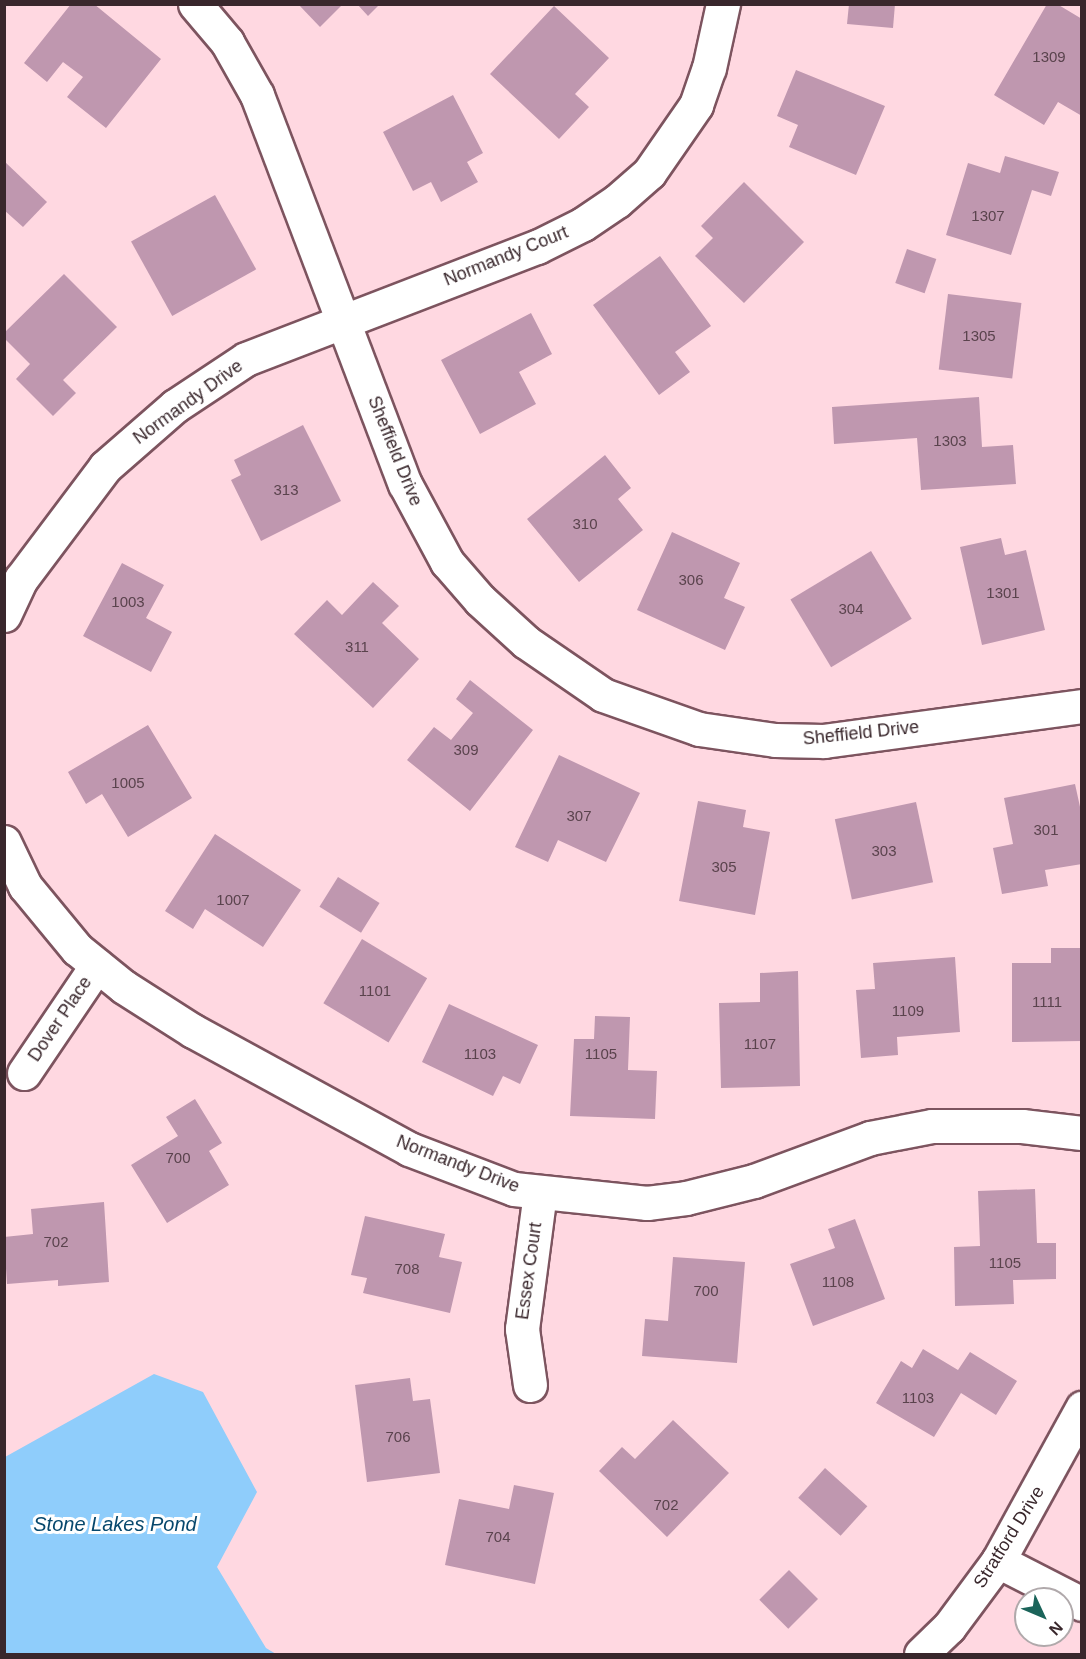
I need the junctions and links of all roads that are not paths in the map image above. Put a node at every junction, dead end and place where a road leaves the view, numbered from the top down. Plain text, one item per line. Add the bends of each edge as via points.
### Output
1 (195, 4) edge
2 (723, 4) edge
3 (344, 320) junction
4 (4, 615) edge
5 (1082, 706) edge
6 (4, 842) edge
7 (97, 965) junction
8 (24, 1073) dead end
9 (1082, 1133) edge
10 (540, 1193) junction
11 (530, 1385) dead end
12 (1082, 1408) edge
13 (998, 1561) junction
14 (1082, 1604) edge
15 (921, 1654) edge

1 - 3 street, Sheffield Drive via 227,42 257,94
2 - 3 street, Normandy Court via 709,68 696,105 649,173 617,201 537,247
3 - 4 street, Normandy Drive via 246,360 140,433 105,467 21,579
3 - 5 street, Sheffield Drive via 405,484 447,562 480,600 526,642 603,695 699,729 775,740 824,741
6 - 7 street, Normandy Drive via 25,886 77,949
7 - 8 street, Dover Place
7 - 10 street, Normandy Drive via 193,1031 409,1149 514,1189
9 - 10 street, Normandy Drive via 1022,1126 932,1126 870,1138 754,1180 686,1198 647,1203
10 - 11 street, Essex Court via 522,1329
12 - 13 street, Stratford Drive
13 - 14 street
13 - 15 street, Stratford Drive via 950,1627

